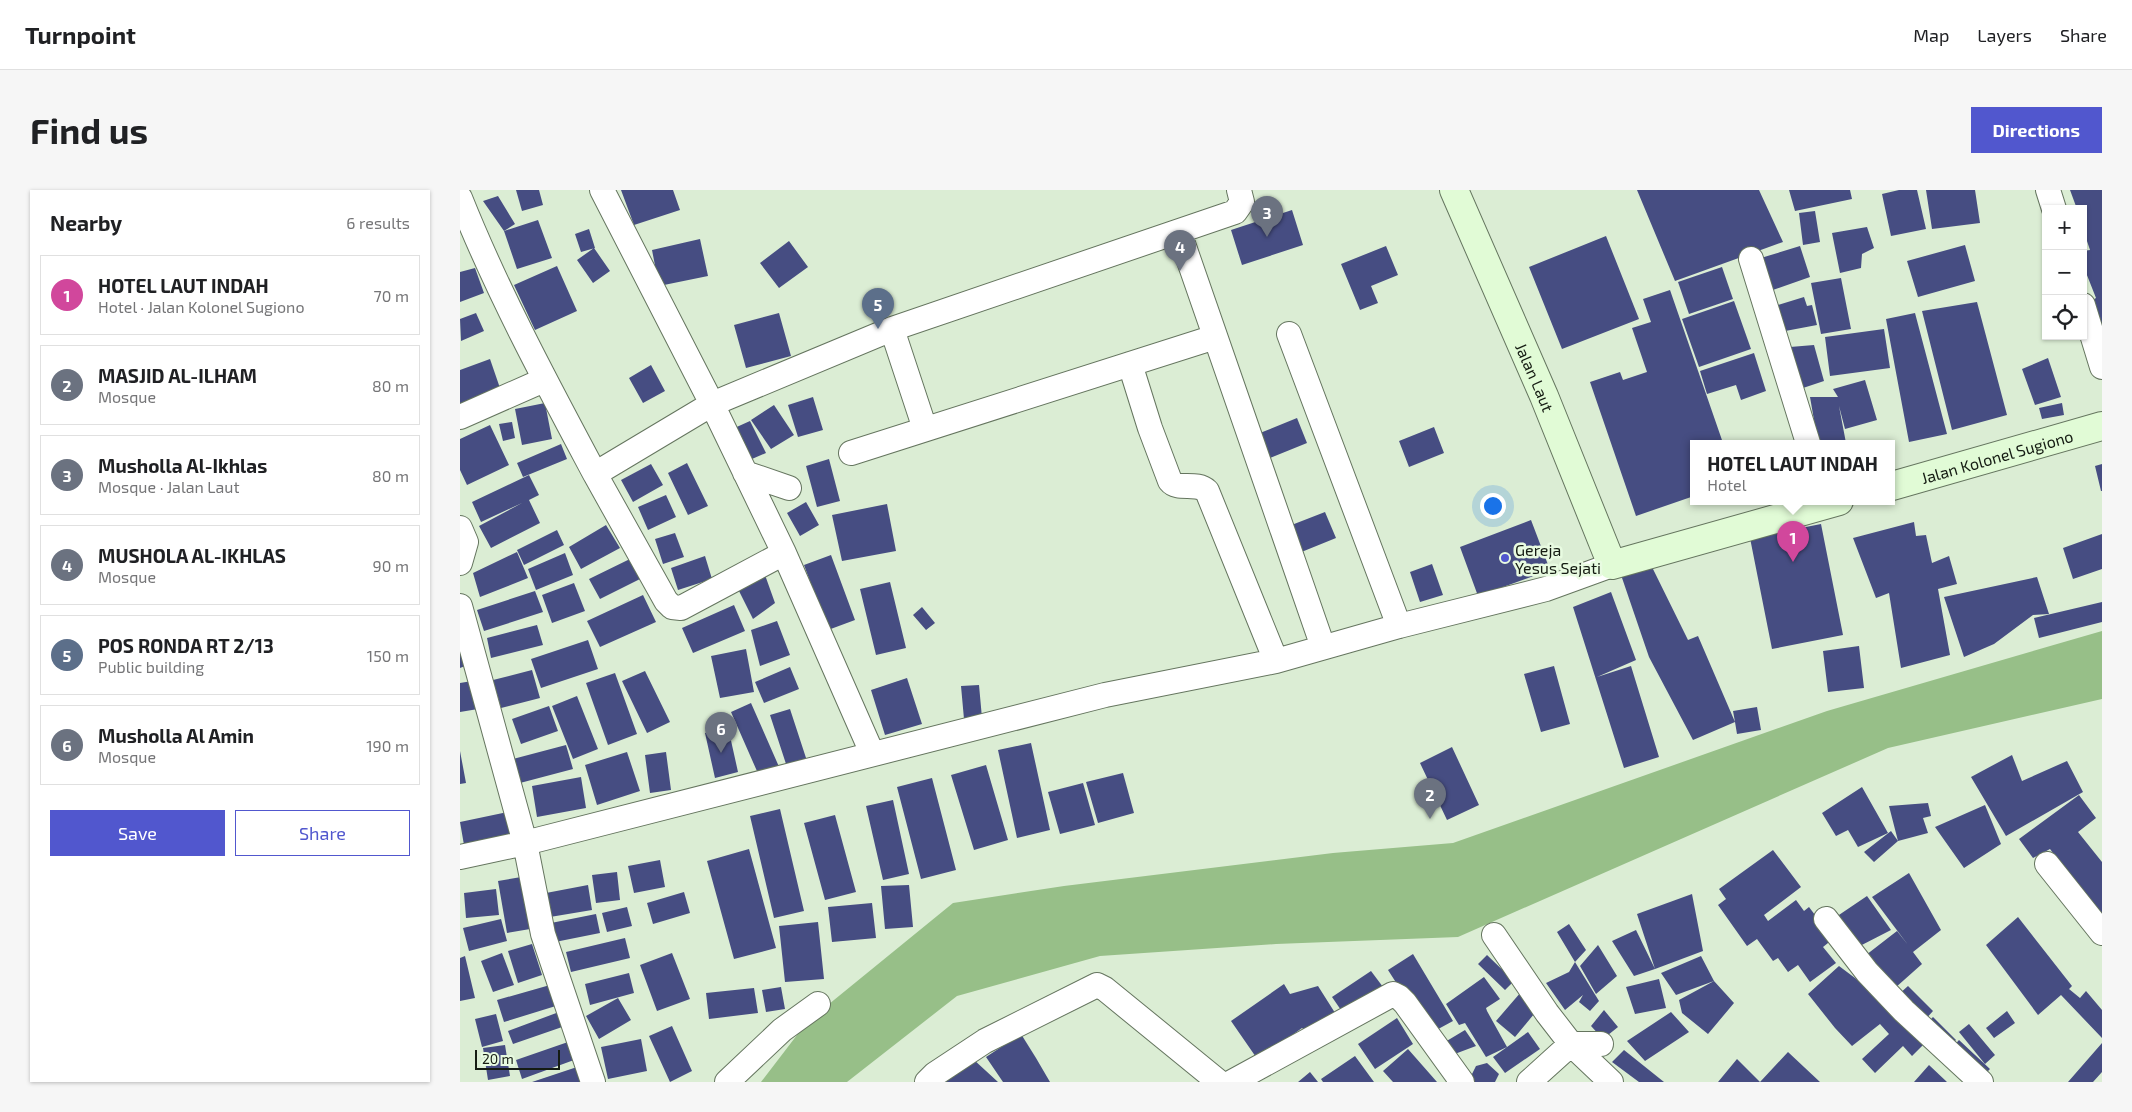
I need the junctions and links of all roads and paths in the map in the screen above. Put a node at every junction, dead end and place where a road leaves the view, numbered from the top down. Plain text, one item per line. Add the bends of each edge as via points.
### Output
1 (602, 190) edge
2 (1239, 190) edge
3 (1454, 190) edge
4 (2048, 190) edge
5 (460, 198) edge
6 (2053, 205) edge
7 (1179, 232) junction
8 (1751, 258) dead end
9 (2087, 319) edge
10 (892, 330) junction
11 (1289, 334) dead end
12 (1215, 337) junction
13 (1130, 364) junction
14 (2102, 367) edge
15 (544, 380) junction
16 (712, 404) junction
17 (460, 417) edge
18 (2102, 426) edge
19 (925, 429) junction
20 (1807, 440) edge
21 (851, 453) dead end
22 (745, 473) junction
23 (594, 474) junction
24 (1895, 485) edge
25 (789, 488) dead end
26 (1821, 505) edge
27 (460, 528) edge
28 (784, 553) junction
29 (460, 563) edge
30 (1612, 565) junction
31 (460, 606) edge
32 (1399, 626) junction
33 (1323, 647) junction
34 (1276, 661) junction
35 (872, 753) junction
36 (525, 843) junction
37 (462, 856) edge
38 (2047, 864) dead end
39 (1826, 919) dead end
40 (2102, 934) edge
41 (1494, 935) dead end
42 (818, 1004) dead end
43 (1571, 1044) junction
44 (1601, 1044) dead end
45 (593, 1082) edge
46 (727, 1082) edge
47 (928, 1082) edge
48 (1219, 1082) edge
49 (1232, 1082) edge
50 (1462, 1082) edge
51 (1528, 1082) edge
52 (1611, 1082) edge
53 (1981, 1082) edge

1 - 16 street
2 - 7 street via 1242,202 1235,212
3 - 30 street, Jalan Laut via 1544,396
4 - 6 street
5 - 15 street
7 - 10 street
7 - 12 street
8 - 20 street
9 - 14 street
10 - 16 street
10 - 19 street
11 - 32 street
12 - 13 street
12 - 33 street
13 - 19 street
13 - 34 street via 1170,481 1176,485 1200,486 1207,491
15 - 17 street
15 - 23 street
16 - 22 street
16 - 23 street
18 - 24 street, Jalan Kolonel Sugiono
19 - 21 street
22 - 25 street
22 - 28 street
23 - 28 street via 672,607 681,608
26 - 30 street
27 - 29 street via 466,542
28 - 35 street
30 - 32 street via 1546,589
31 - 36 street
32 - 33 street
33 - 34 street
34 - 35 street via 1105,695
35 - 36 street
36 - 37 street
36 - 45 street via 543,934
38 - 40 street
39 - 53 street via 1867,972 1898,1005
41 - 43 street
42 - 46 street via 782,1030
43 - 44 street
43 - 51 street
43 - 52 street
47 - 48 street via 986,1041 1094,985 1102,987
49 - 50 street via 1393,994 1405,1003

